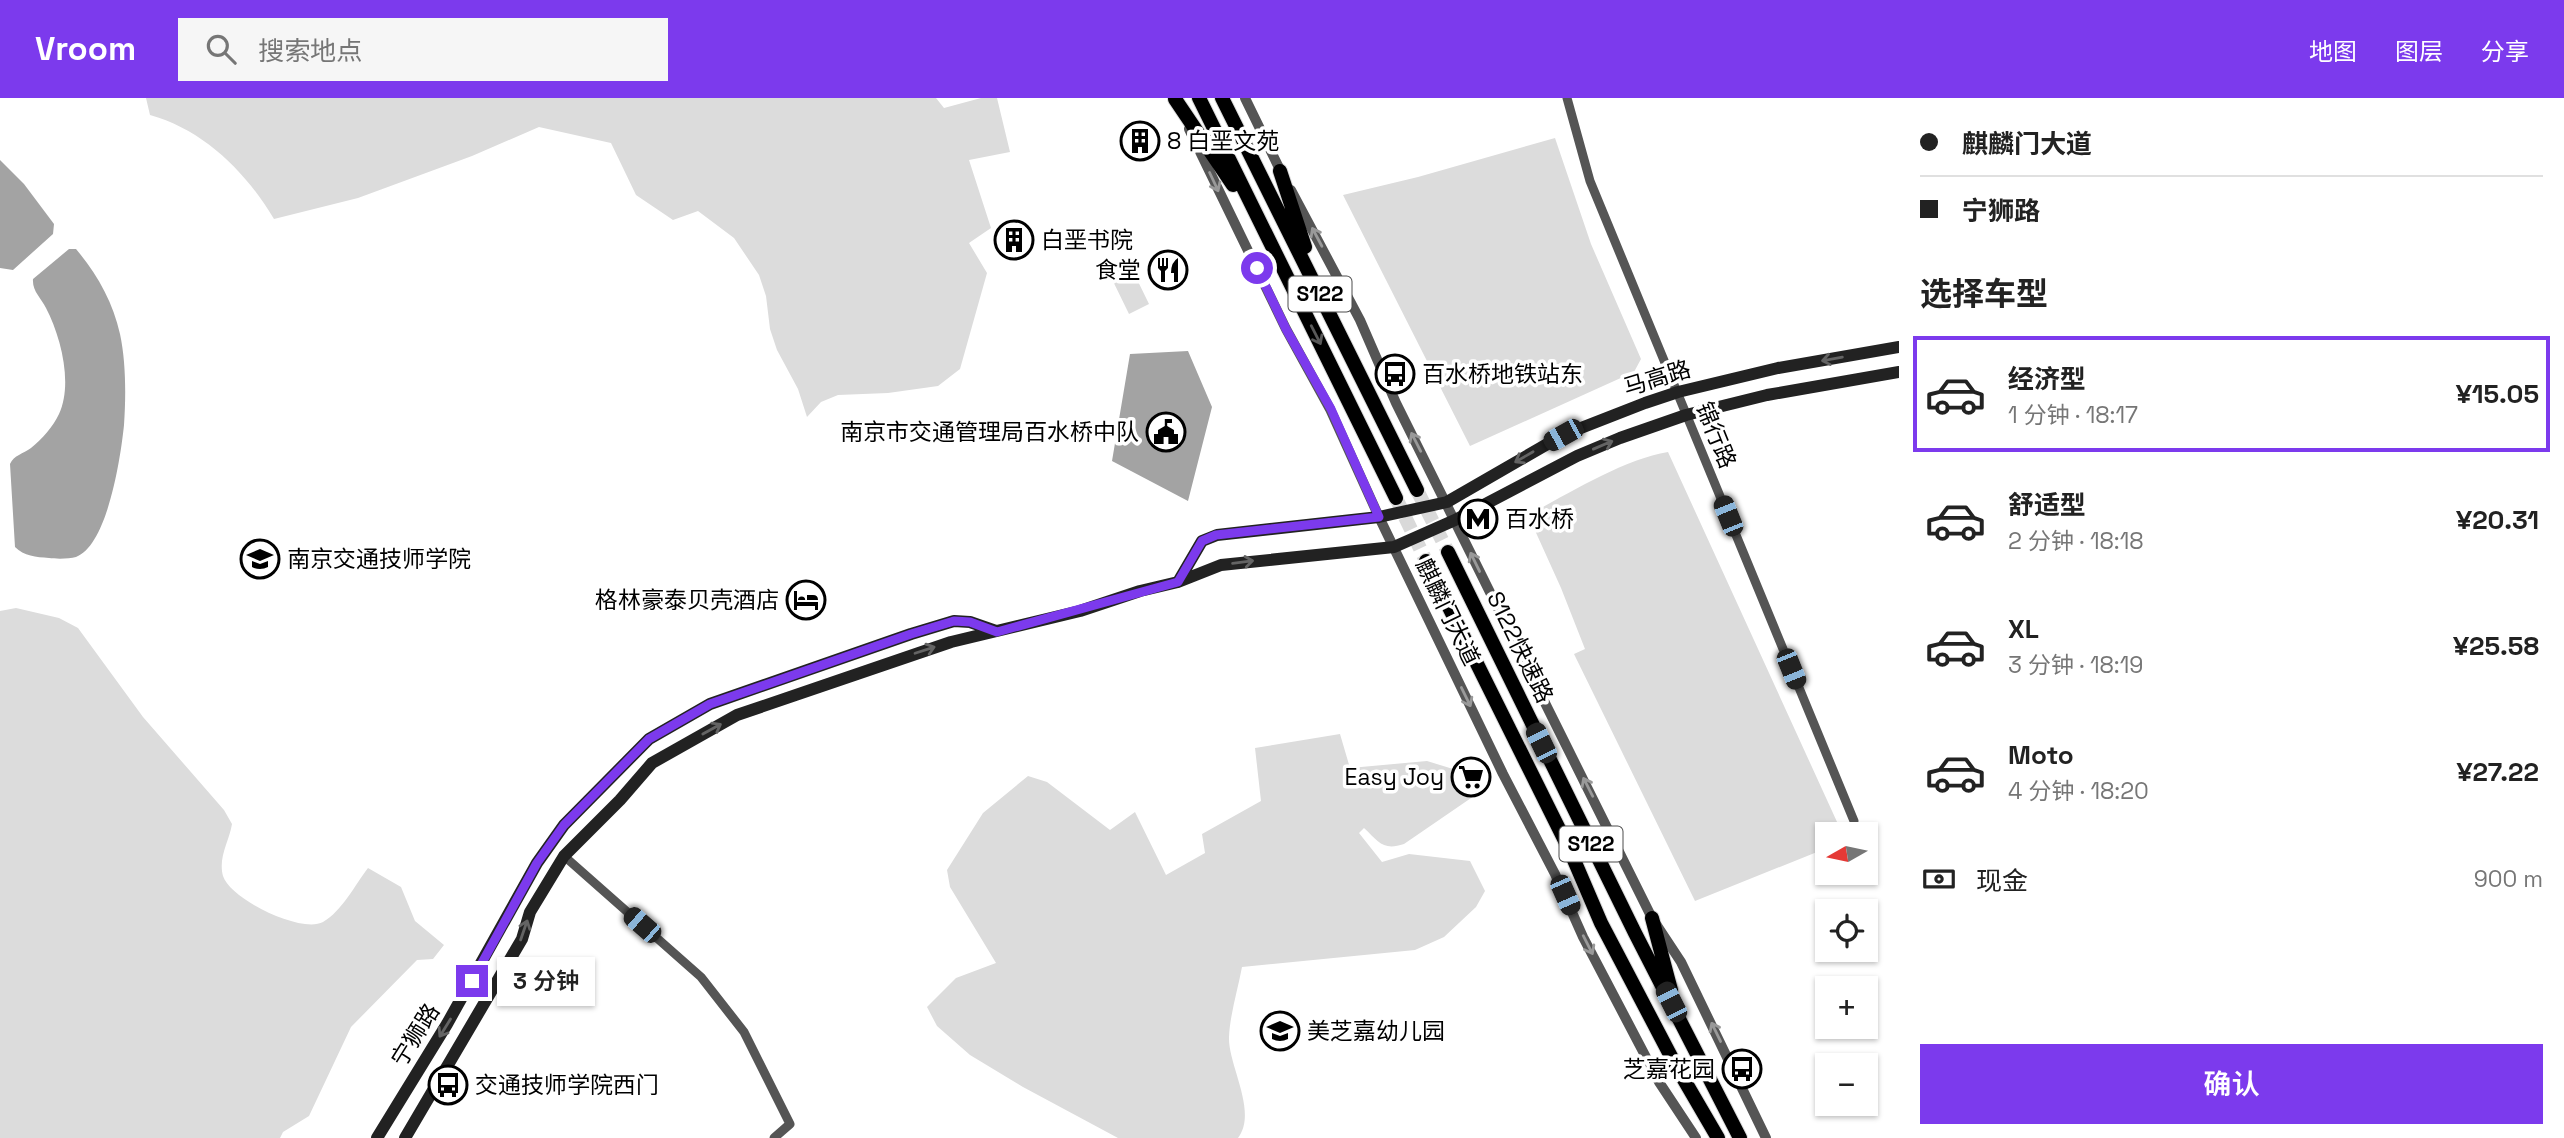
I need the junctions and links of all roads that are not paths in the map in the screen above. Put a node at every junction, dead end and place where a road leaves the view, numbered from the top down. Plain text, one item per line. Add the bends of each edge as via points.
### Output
1 (1199, 98) edge
2 (1222, 98) edge
3 (1245, 98) edge
4 (1567, 98) edge
5 (1175, 99) edge
6 (1280, 171) junction
7 (1258, 221) junction
8 (1320, 295) junction
9 (1899, 347) edge
10 (1899, 372) edge
11 (1678, 392) junction
12 (1686, 415) junction
13 (1417, 489) tunnel mouth
14 (1395, 498) tunnel mouth
15 (1447, 502) junction
16 (1379, 517) junction
17 (1455, 520) junction
18 (1394, 547) junction
19 (1448, 552) tunnel mouth
20 (1426, 561) tunnel mouth
21 (1178, 582) junction
22 (997, 632) junction
23 (1854, 821) dead end
24 (564, 856) junction
25 (1652, 918) junction
26 (1679, 1018) junction
27 (1739, 1136) edge
28 (377, 1138) edge
29 (405, 1138) edge
30 (774, 1138) edge
31 (1696, 1138) edge
32 (1718, 1138) edge
33 (1766, 1138) edge

1 - 7 highway, S122
2 - 8 highway, S122
3 - 6 street
4 - 11 street, 锦行路 via 1590,181
5 - 7 highway
5 -> 16 street, 麒麟门大道 via 1286,329 1331,409
6 - 8 highway
15 -> 6 street via 1360,320
7 -> 14 highway, S122
8 - 13 highway, S122
9 -> 11 main road, 马高路 via 1778,368
10 - 12 main road, 马高路 via 1767,395
11 - 12 street, 锦行路
11 -> 15 main road, 马高路 via 1563,435
17 -> 12 main road, 马高路 via 1577,456
12 - 23 street, 锦行路
15 - 16 main road, 马高路
15 - 17 street, 麒麟门大道
16 - 18 street, 麒麟门大道
16 - 21 main road, 马高路 via 1216,535 1202,541
17 - 18 main road, 马高路
25 -> 17 street, 麒麟门大道
21 -> 18 main road, 马高路 via 1221,565
18 -> 31 street, 麒麟门大道 via 1623,1015
19 - 26 highway, S122快速路 / S122
20 - 32 highway, S122快速路 / S122 via 1601,923
21 - 22 main road, 马高路
24 -> 22 main road, 宁狮路 via 652,763 737,715 951,642
22 -> 28 main road, 宁狮路 via 954,621 911,634 710,704 649,739 564,825 537,863
29 -> 24 main road, 宁狮路 via 522,939 530,912
24 - 30 street via 701,977 744,1032 790,1124
25 - 26 highway
33 -> 25 street, 麒麟门大道 via 1681,962
26 - 27 highway, S122快速路 / S122

